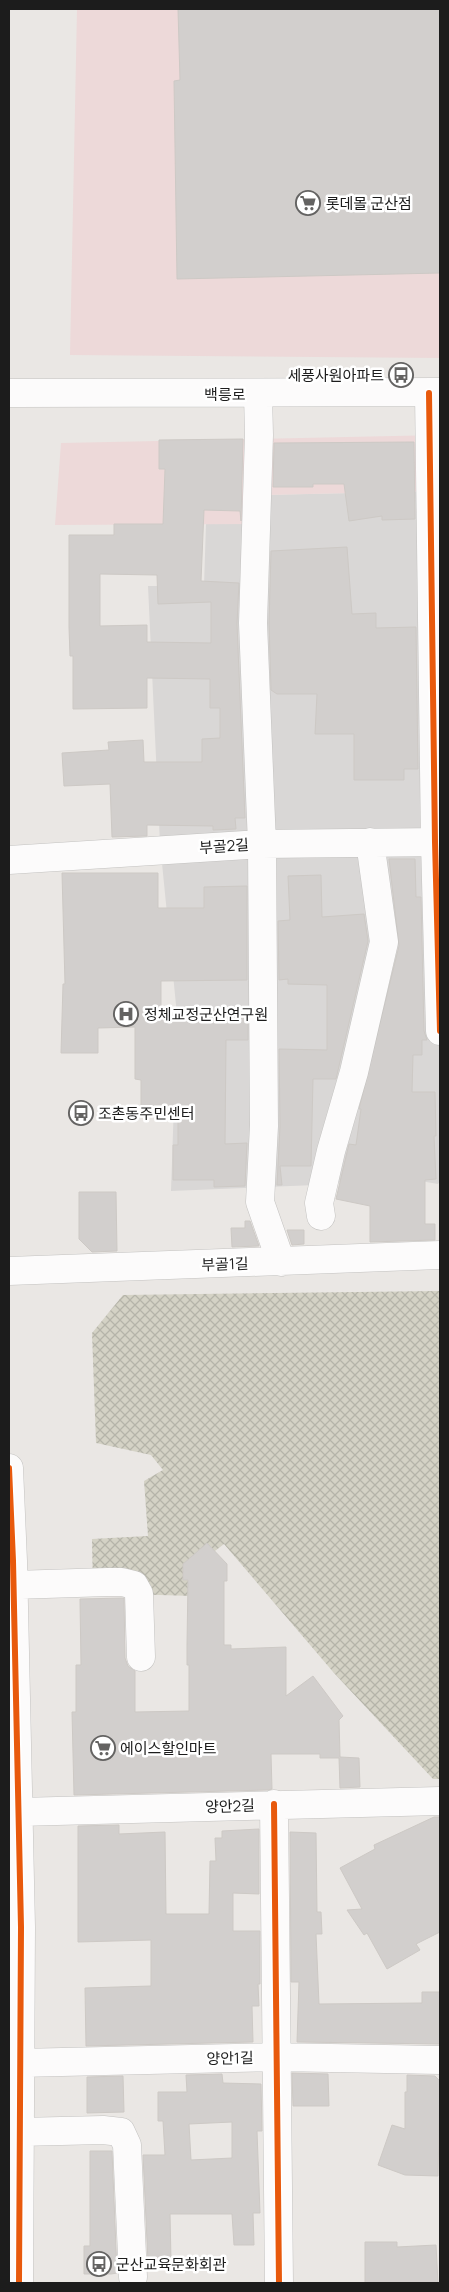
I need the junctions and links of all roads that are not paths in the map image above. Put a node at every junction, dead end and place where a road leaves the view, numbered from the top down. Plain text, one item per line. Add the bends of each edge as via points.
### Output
1 (435, 393) edge
2 (9, 394) edge
3 (258, 394) junction
4 (370, 842) junction
5 (437, 842) edge
6 (262, 844) junction
7 (9, 860) edge
8 (440, 1031) edge
9 (321, 1216) dead end
10 (440, 1255) edge
11 (280, 1262) junction
12 (9, 1271) edge
13 (9, 1468) edge
14 (12, 1569) edge
15 (141, 1657) dead end
16 (440, 1801) edge
17 (274, 1804) junction
18 (20, 1812) junction
19 (15, 1927) edge
20 (276, 2057) junction
21 (440, 2060) edge
22 (19, 2063) junction
23 (20, 2132) junction
24 (133, 2277) dead end
25 (20, 2283) edge
26 (279, 2283) edge

1 - 3 street, 백릉로
1 - 5 street
2 - 3 street, 백릉로
3 - 6 street via 253,622
4 - 5 street, 부골2길
4 - 6 street, 부골2길
4 - 9 street via 384,942 319,1203
5 - 8 street
6 - 7 street, 부골2길
6 - 11 street via 264,1126 260,1202
10 - 11 street, 부골1길
11 - 12 street, 부골1길
13 - 14 street
14 - 15 street via 134,1585 139,1594
14 - 18 street
16 - 17 street, 양안2길
17 - 18 street, 양안2길
17 - 20 street
18 - 19 street
19 - 22 street
20 - 21 street, 양안1길
20 - 22 street, 양안1길
20 - 26 street
22 - 23 street
23 - 24 street via 121,2132 127,2145
23 - 25 street

